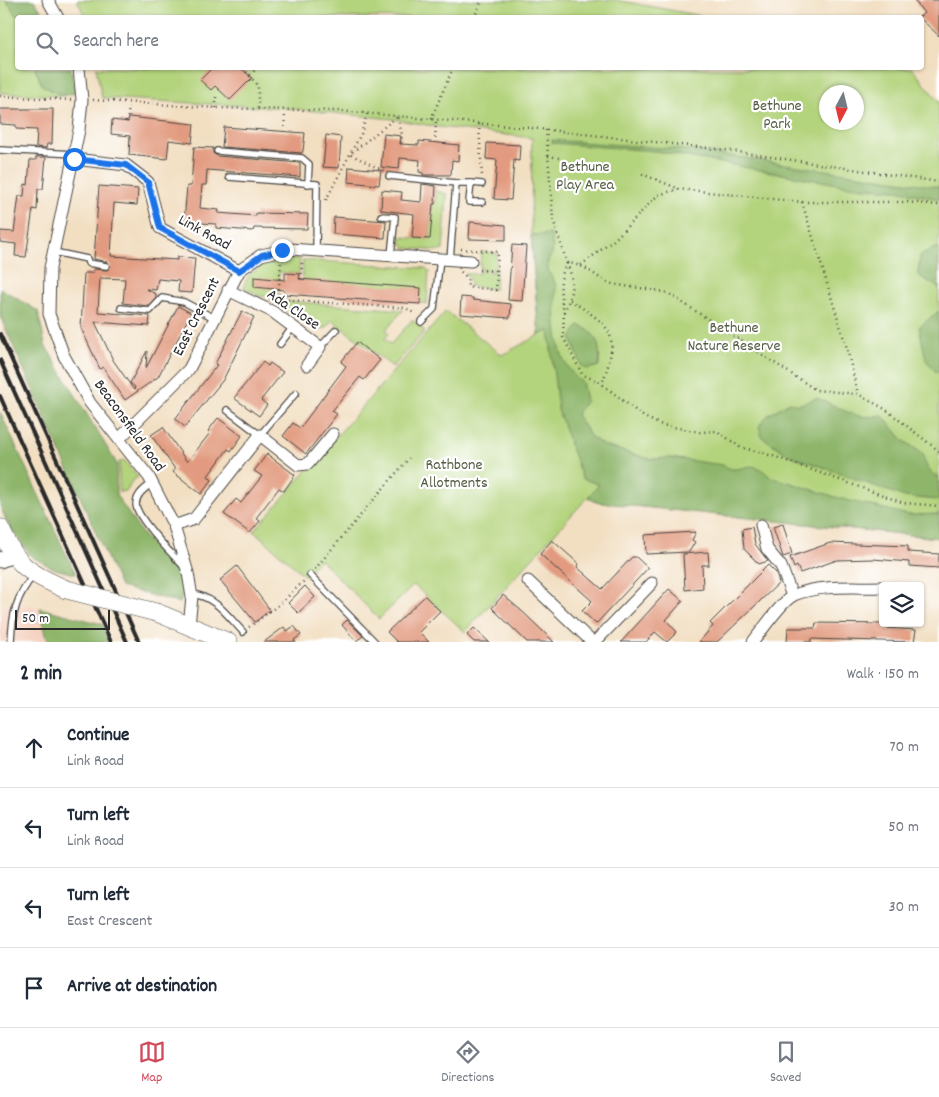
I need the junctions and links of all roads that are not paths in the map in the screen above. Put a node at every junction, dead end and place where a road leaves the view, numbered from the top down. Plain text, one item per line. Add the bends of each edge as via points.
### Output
1 (48, 0) edge
2 (56, 15) edge
3 (79, 70) edge
4 (0, 150) edge
5 (217, 151) dead end
6 (75, 156) junction
7 (389, 176) road end
8 (229, 177) dead end
9 (456, 183) junction
10 (470, 183) junction
11 (308, 184) junction
12 (482, 184) road end
13 (482, 202) dead end
14 (381, 216) dead end
15 (316, 251) junction
16 (54, 252) junction
17 (391, 256) junction
18 (445, 259) junction
19 (471, 261) road end
20 (106, 266) dead end
21 (239, 271) junction
22 (228, 290) junction
23 (121, 308) dead end
24 (214, 318) junction
25 (422, 321) road end
26 (293, 327) junction
27 (336, 330) dead end
28 (280, 344) dead end
29 (320, 347) junction
30 (307, 365) dead end
31 (296, 393) dead end
32 (227, 410) dead end
33 (333, 434) dead end
34 (260, 435) junction
35 (119, 439) junction
36 (152, 483) junction
37 (174, 526) junction
38 (761, 526) dead end
39 (0, 528) edge
40 (6, 558) edge
41 (188, 573) junction
42 (34, 575) junction
43 (310, 575) road end
44 (528, 581) dead end
45 (652, 583) dead end
46 (879, 588) edge
47 (192, 594) junction
48 (792, 596) junction
49 (189, 625) junction
50 (235, 637) edge
51 (10, 642) edge
52 (375, 642) edge
53 (594, 642) edge
54 (753, 642) edge

1 - 2 street
3 - 6 street, Beaconsfield Road via 82,100
4 - 6 lane
5 - 11 lane via 302,158 309,164
6 - 16 street, Beaconsfield Road
6 - 21 street, Link Road via 126,165 148,182 160,228
7 - 9 lane
8 - 11 lane
9 - 10 lane
9 - 18 lane
10 - 12 lane
10 - 13 lane via 469,202
11 - 15 lane via 317,184
14 - 17 lane via 395,217
15 - 17 street, East Crescent
15 - 21 street, East Crescent via 282,250 262,255
16 - 20 lane
16 - 35 street, Beaconsfield Road via 50,268 49,314 64,356 86,395
17 - 18 street, East Crescent
18 - 19 street, East Crescent
18 - 25 lane via 434,309
21 - 22 street, East Crescent
22 - 24 street, East Crescent
22 - 26 street, Ada Close via 273,312
23 - 24 lane via 150,311 162,298 184,302
24 - 35 street, East Crescent via 189,369
26 - 28 lane
26 - 29 street, Ada Close
27 - 29 lane
29 - 30 street, Ada Close
31 - 34 lane
32 - 34 lane
33 - 34 street via 308,464 298,465
34 - 37 street via 194,519
35 - 36 street, Beaconsfield Road
36 - 37 street, Beaconsfield Road
36 - 41 lane via 138,495 136,505 143,519
37 - 41 street, Beaconsfield Road
38 - 48 street via 766,549 782,566
39 - 40 main road
40 - 42 main road
41 - 47 street, Beaconsfield Road
42 - 49 main road, bridge via 65,589 158,613
42 - 51 lane via 16,602
43 - 52 lane
44 - 53 street
45 - 53 street
46 - 48 street via 828,588
47 - 49 street, Beaconsfield Road
47 - 50 lane via 212,600
48 - 54 street
49 - 50 main road

